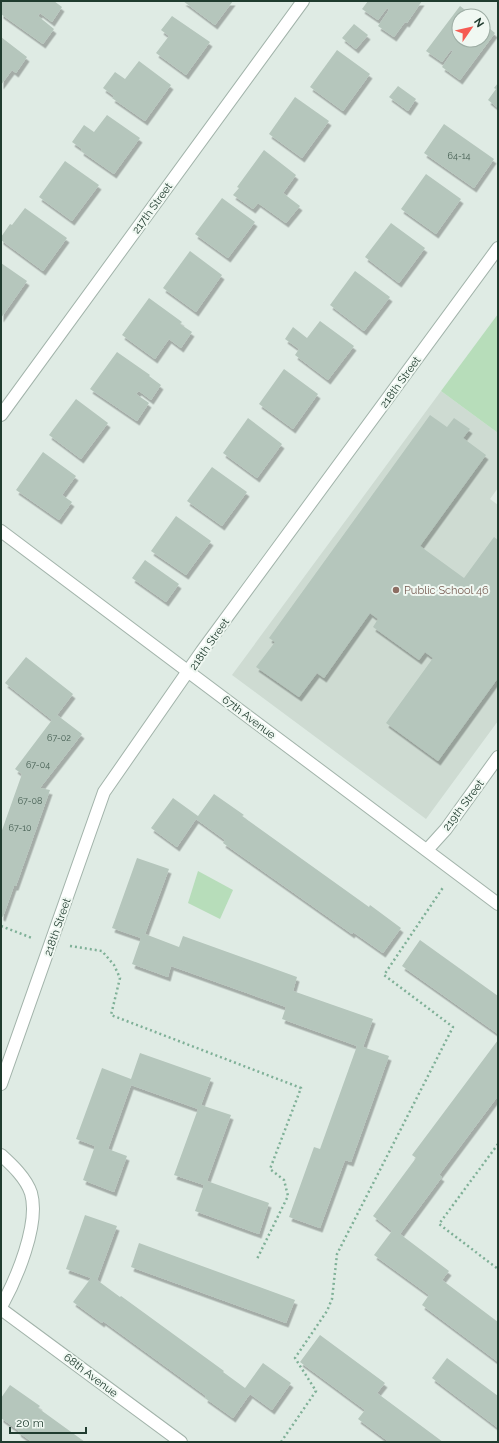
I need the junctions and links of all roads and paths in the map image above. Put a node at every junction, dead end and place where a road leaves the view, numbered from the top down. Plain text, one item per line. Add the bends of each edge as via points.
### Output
1 (303, 1) edge
2 (498, 248) edge
3 (1, 415) edge
4 (1, 531) edge
5 (189, 672) junction
6 (498, 757) edge
7 (427, 850) junction
8 (455, 871) junction
9 (498, 904) edge
10 (1, 926) edge
11 (51, 943) junction
12 (1, 1084) edge
13 (498, 1144) edge
14 (1, 1155) edge
15 (257, 1259) dead end
16 (498, 1269) edge
17 (1, 1308) edge
18 (181, 1442) edge
19 (281, 1442) edge

1 - 3 street, 217th Street
2 - 5 street, 218th Street
4 - 5 street, 67th Avenue
5 - 7 street, 67th Avenue
5 - 11 street, 218th Street via 104,792
6 - 7 street, 219th Street via 446,829
7 - 8 street, 67th Avenue
8 - 9 street, 67th Avenue
8 - 19 path via 384,975 452,1027 337,1254 332,1299 295,1358 316,1391
10 - 11 path
11 - 12 street, 218th Street
11 - 15 path via 102,951 120,978 111,1015 301,1088 270,1169 284,1180 288,1196
13 - 16 path via 439,1224
14 - 17 street via 16,1169 30,1192 33,1207 30,1236
17 - 18 street, 68th Avenue

